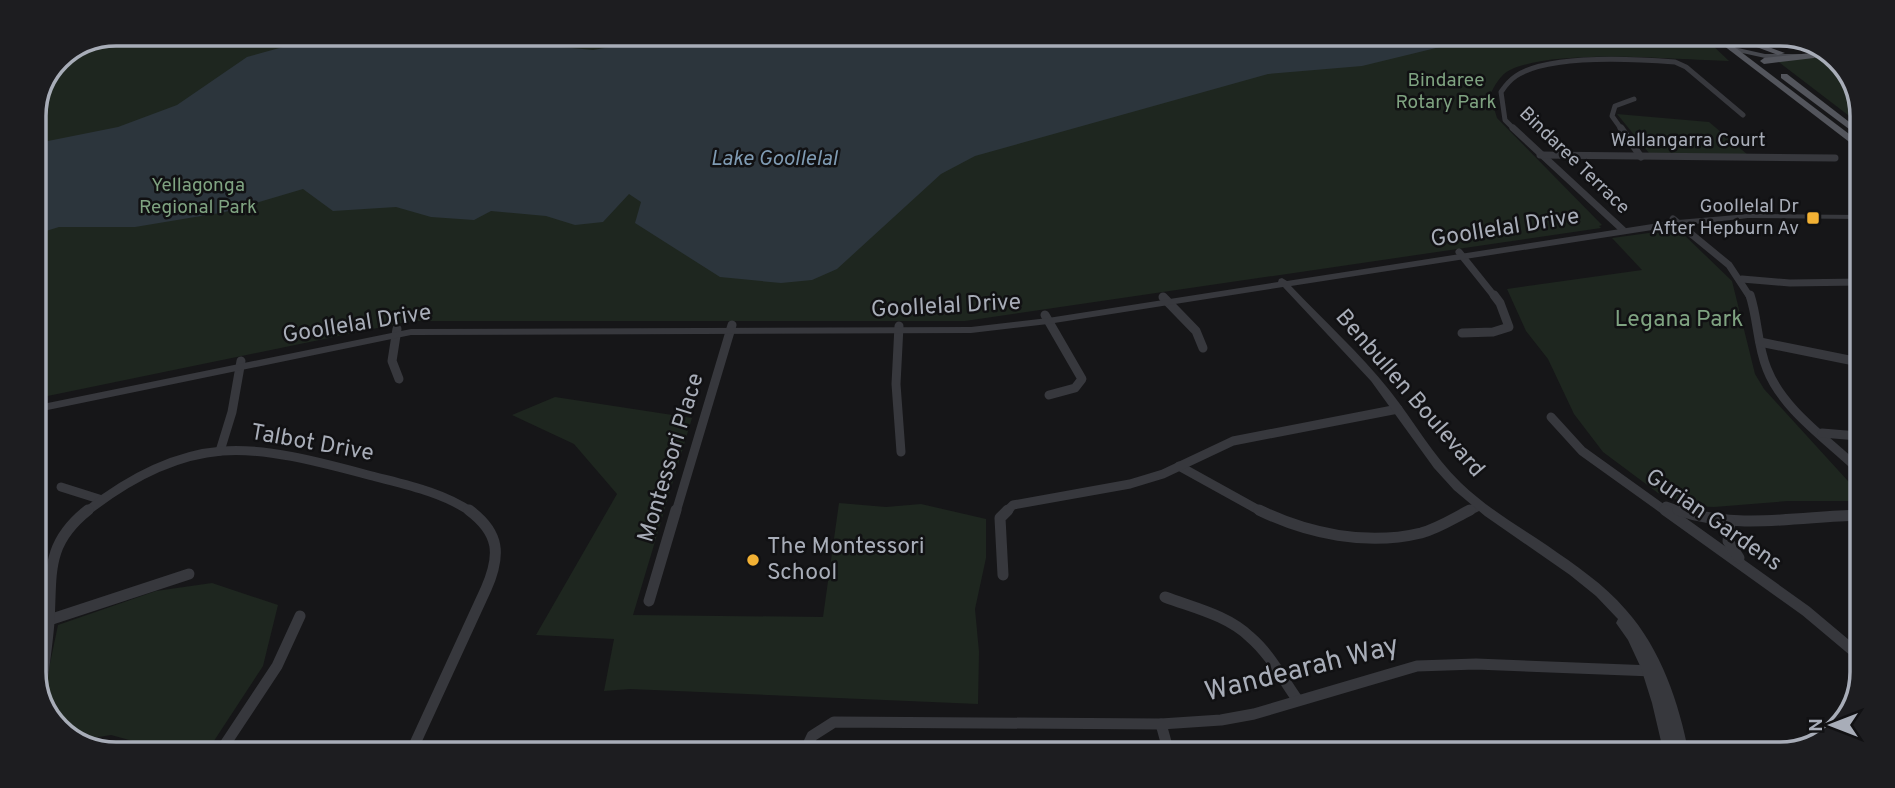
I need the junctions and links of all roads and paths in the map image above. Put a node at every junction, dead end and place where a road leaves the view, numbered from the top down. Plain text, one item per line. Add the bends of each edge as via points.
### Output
1 (1736, 45) edge
2 (1757, 45) edge
3 (1781, 53) junction
4 (1813, 54) edge
5 (1811, 56) junction
6 (1816, 56) edge
7 (1753, 59) junction
8 (1764, 61) junction
9 (1634, 99) dead end
10 (1743, 114) dead end
11 (1849, 126) edge
12 (1849, 138) edge
13 (1540, 155) junction
14 (1641, 157) junction
15 (1835, 158) dead end
16 (1849, 215) edge
17 (1676, 221) junction
18 (1621, 228) junction
19 (1461, 253) junction
20 (1742, 279) junction
21 (1278, 281) junction
22 (1849, 282) edge
23 (1164, 299) junction
24 (1046, 318) junction
25 (731, 328) junction
26 (898, 328) junction
27 (397, 332) junction
28 (1462, 333) dead end
29 (1760, 342) junction
30 (1203, 348) dead end
31 (1849, 360) edge
32 (241, 364) junction
33 (399, 379) dead end
34 (1049, 395) dead end
35 (46, 404) edge
36 (1394, 409) junction
37 (1551, 417) dead end
38 (1822, 433) junction
39 (1850, 435) edge
40 (220, 452) junction
41 (901, 452) dead end
42 (1850, 461) edge
43 (1180, 466) junction
44 (61, 487) dead end
45 (1648, 498) junction
46 (99, 499) junction
47 (1476, 507) junction
48 (1850, 516) edge
49 (1730, 523) junction
50 (1747, 568) junction
51 (189, 574) dead end
52 (1003, 575) dead end
53 (1165, 597) dead end
54 (649, 601) dead end
55 (300, 616) dead end
56 (49, 620) junction
57 (46, 646) edge
58 (1850, 648) edge
59 (1652, 671) junction
60 (1297, 699) junction
61 (1161, 724) junction
62 (227, 742) edge
63 (416, 742) edge
64 (809, 742) edge
65 (1166, 742) edge
66 (1668, 742) edge
67 (1678, 742) edge

1 - 7 main road
2 - 3 main road
3 - 4 main road
3 - 7 main road
5 - 6 main road
5 - 7 main road
5 - 8 main road
7 - 8 main road
7 - 12 main road
8 - 11 main road
9 - 14 street via 1615,106 1612,116
10 - 13 street, Bindaree Terrace via 1679,63 1564,63 1512,79 1501,92 1505,120
13 - 14 street, Wallangarra Court
13 - 18 street, Bindaree Terrace
14 - 15 street, Wallangarra Court
16 - 17 street, Goollelal Drive
17 - 18 street, Goollelal Drive
17 - 20 street
18 - 19 street, Goollelal Drive
19 - 21 street, Goollelal Drive
19 - 28 street via 1500,303 1508,327
20 - 22 street
20 - 29 street
21 - 23 street, Goollelal Drive
21 - 36 street, Benbullen Boulevard
23 - 24 street, Goollelal Drive
23 - 30 street via 1196,331
24 - 26 street, Goollelal Drive via 971,330
24 - 34 street via 1082,379 1075,388
25 - 26 street, Goollelal Drive
25 - 27 street, Goollelal Drive
25 - 54 street, Montessori Place
26 - 41 street
27 - 32 street, Goollelal Drive
27 - 33 street via 392,361
29 - 31 street
29 - 38 street via 1779,389
32 - 35 street, Goollelal Drive
32 - 40 street
36 - 43 street via 1233,441
36 - 47 street, Benbullen Boulevard via 1440,476
37 - 45 street, Gurian Gardens via 1582,452
38 - 39 street
38 - 42 street
40 - 46 street, Talbot Drive via 150,473
40 - 63 street, Talbot Drive via 257,451 401,483 474,512 486,522 496,556 489,578
43 - 47 street via 1269,517 1341,536 1377,539 1423,532
43 - 52 street via 1130,484 1013,505 1000,518
44 - 46 street
45 - 49 street via 1690,516
45 - 50 street, Gurian Gardens
46 - 56 street, Talbot Drive via 55,551 47,595
47 - 59 street, Benbullen Boulevard via 1605,605 1626,627
48 - 49 street
49 - 50 street via 1728,545
50 - 58 street, Gurian Gardens
51 - 56 street
53 - 60 street via 1241,629
55 - 62 street via 277,666
56 - 57 street, Talbot Drive
59 - 60 street, Wandearah Way via 1417,666
59 - 66 street, Benbullen Boulevard
59 - 67 street, Benbullen Boulevard
60 - 61 street, Wandearah Way via 1254,714
61 - 64 street, Wandearah Way via 834,722
61 - 65 street

